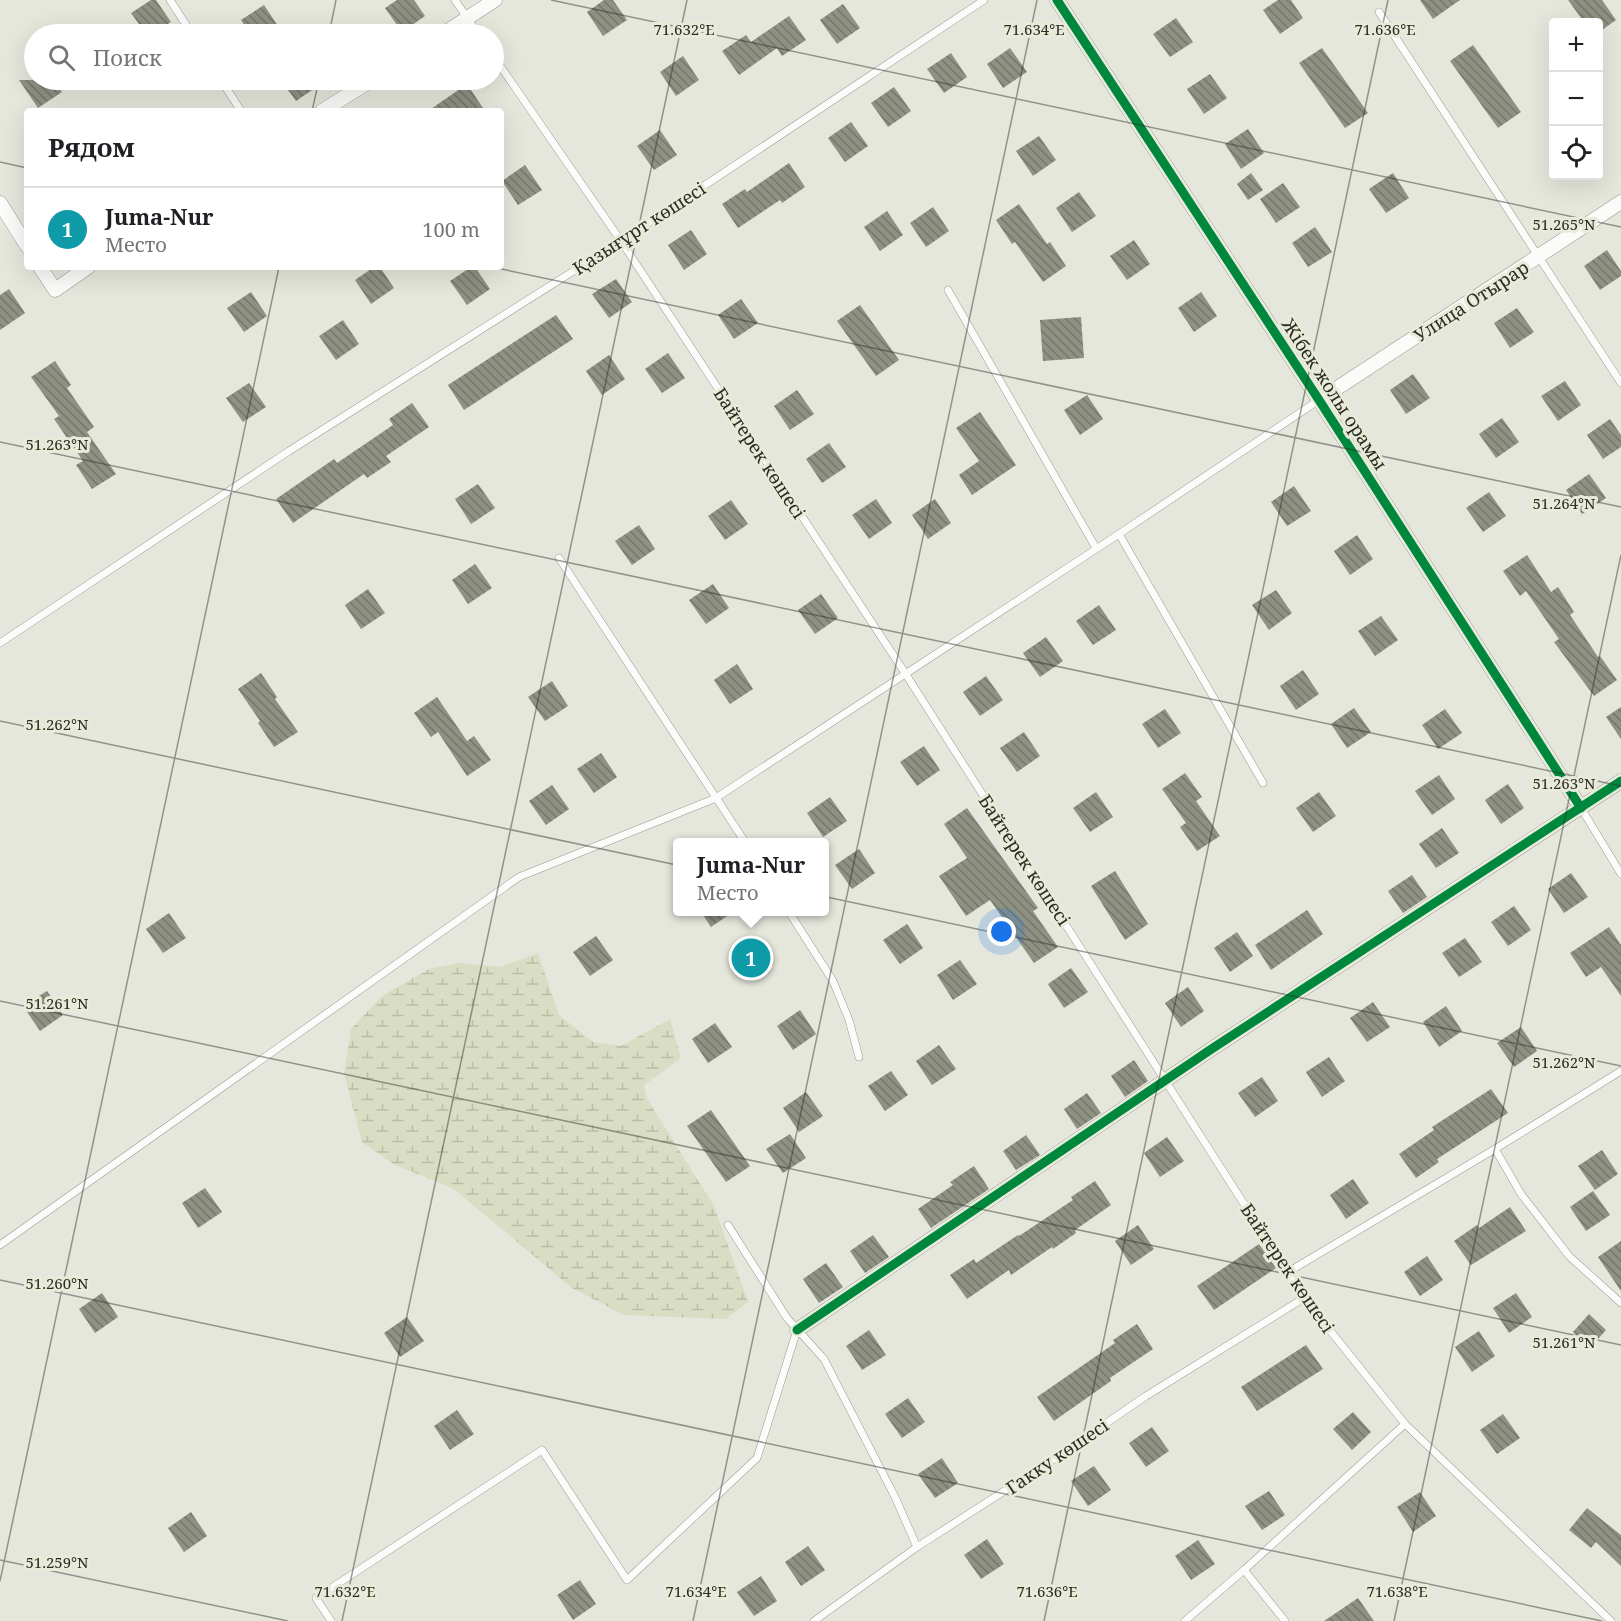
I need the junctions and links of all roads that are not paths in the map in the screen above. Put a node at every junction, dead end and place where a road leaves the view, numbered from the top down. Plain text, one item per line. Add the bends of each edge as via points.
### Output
1 (170, 0) edge
2 (455, 0) edge
3 (495, 0) edge
4 (984, 0) edge
5 (1058, 0) edge
6 (1379, 12) dead end
7 (467, 19) junction
8 (186, 24) edge
9 (459, 24) edge
10 (471, 24) edge
11 (504, 71) edge
12 (227, 90) edge
13 (356, 90) edge
14 (239, 108) edge
15 (327, 108) edge
16 (1621, 202) edge
17 (0, 203) edge
18 (24, 241) edge
19 (621, 241) junction
20 (1538, 257) junction
21 (42, 270) edge
22 (84, 270) edge
23 (948, 290) dead end
24 (1621, 383) edge
25 (1319, 400) junction
26 (1119, 534) junction
27 (1096, 548) junction
28 (559, 558) dead end
29 (0, 643) edge
30 (905, 674) junction
31 (1621, 781) edge
32 (1263, 783) dead end
33 (716, 798) junction
34 (1581, 808) junction
35 (742, 838) edge
36 (1621, 874) edge
37 (792, 916) edge
38 (859, 1057) dead end
39 (1621, 1071) edge
40 (1166, 1081) junction
41 (1495, 1149) junction
42 (728, 1226) dead end
43 (0, 1245) edge
44 (1287, 1272) junction
45 (1304, 1298) junction
46 (1621, 1303) edge
47 (797, 1330) junction
48 (1405, 1424) junction
49 (917, 1547) junction
50 (1244, 1570) junction
51 (331, 1621) edge
52 (814, 1621) edge
53 (1185, 1621) edge
54 (1285, 1621) edge
55 (1611, 1621) edge

1 - 8 lane
2 - 7 lane
3 - 7 street
4 - 19 lane, Қазығұрт көшесі
5 - 25 street, Жібек жолы орамы
6 - 20 lane
7 - 9 street
7 - 10 lane
11 - 19 lane, Байтерек көшесі
12 - 14 lane
13 - 15 street
16 - 20 street, Улица Отырар
17 - 18 street
19 - 29 lane, Қазығұрт көшесі via 289,451
19 - 30 lane, Байтерек көшесі
20 - 24 lane
20 - 25 street, Улица Отырар
21 - 22 street via 55,290
23 - 27 lane
25 - 26 lane
25 - 34 street, Жібек жолы орамы
26 - 27 lane
26 - 32 lane
27 - 30 lane
28 - 33 lane
30 - 33 lane
30 - 40 lane, Байтерек көшесі
31 - 34 street
33 - 35 lane
33 - 43 lane via 519,877
34 - 36 lane
34 - 40 street
37 - 38 lane via 833,981
39 - 41 lane
40 - 44 lane, Байтерек көшесі
40 - 47 street
41 - 44 lane
41 - 46 lane via 1521,1194 1569,1256
42 - 47 lane
44 - 45 lane, Байтерек көшесі
45 - 48 lane, Байтерек көшесі
45 - 49 lane, Гакку көшесі via 1146,1396
47 - 49 lane via 824,1359
47 - 51 lane via 758,1458 627,1580 542,1450 316,1598
48 - 50 lane
48 - 55 lane, Байтерек көшесі
49 - 52 lane, Гакку көшесі
50 - 53 lane
50 - 54 lane

